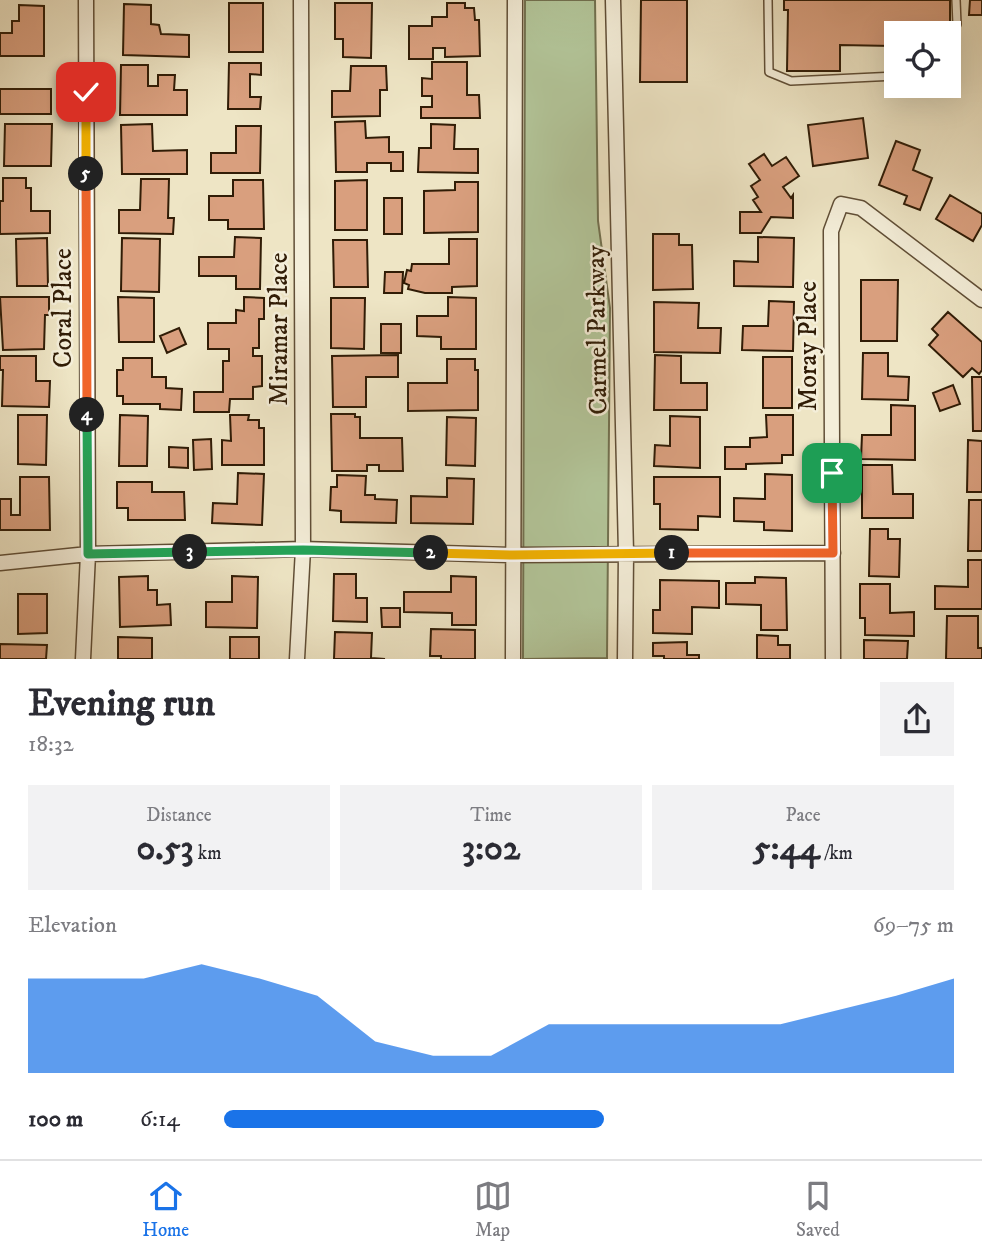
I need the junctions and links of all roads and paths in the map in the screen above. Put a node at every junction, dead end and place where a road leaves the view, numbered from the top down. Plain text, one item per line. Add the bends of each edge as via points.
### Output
1 (86, 0) edge
2 (301, 0) edge
3 (515, 0) edge
4 (613, 0) edge
5 (768, 0) edge
6 (956, 0) edge
7 (957, 21) edge
8 (884, 77) edge
9 (982, 300) edge
10 (303, 550) junction
11 (626, 553) junction
12 (833, 553) junction
13 (88, 554) junction
14 (513, 555) junction
15 (0, 563) edge
16 (83, 659) edge
17 (297, 659) edge
18 (513, 659) edge
19 (625, 659) edge
20 (833, 659) edge

1 - 13 street, Coral Place
2 - 10 street, Miramar Place
3 - 14 street
4 - 11 street, Carmel Parkway
5 - 8 lane via 769,72 792,81
6 - 7 lane
9 - 12 street, Moray Place via 861,208 841,204 831,231
10 - 13 street
10 - 14 street
10 - 17 street, Miramar Place
11 - 12 street
11 - 14 street
11 - 19 street, Carmel Parkway
12 - 20 street, Moray Place
13 - 15 street
13 - 16 street, Coral Place
14 - 18 street

